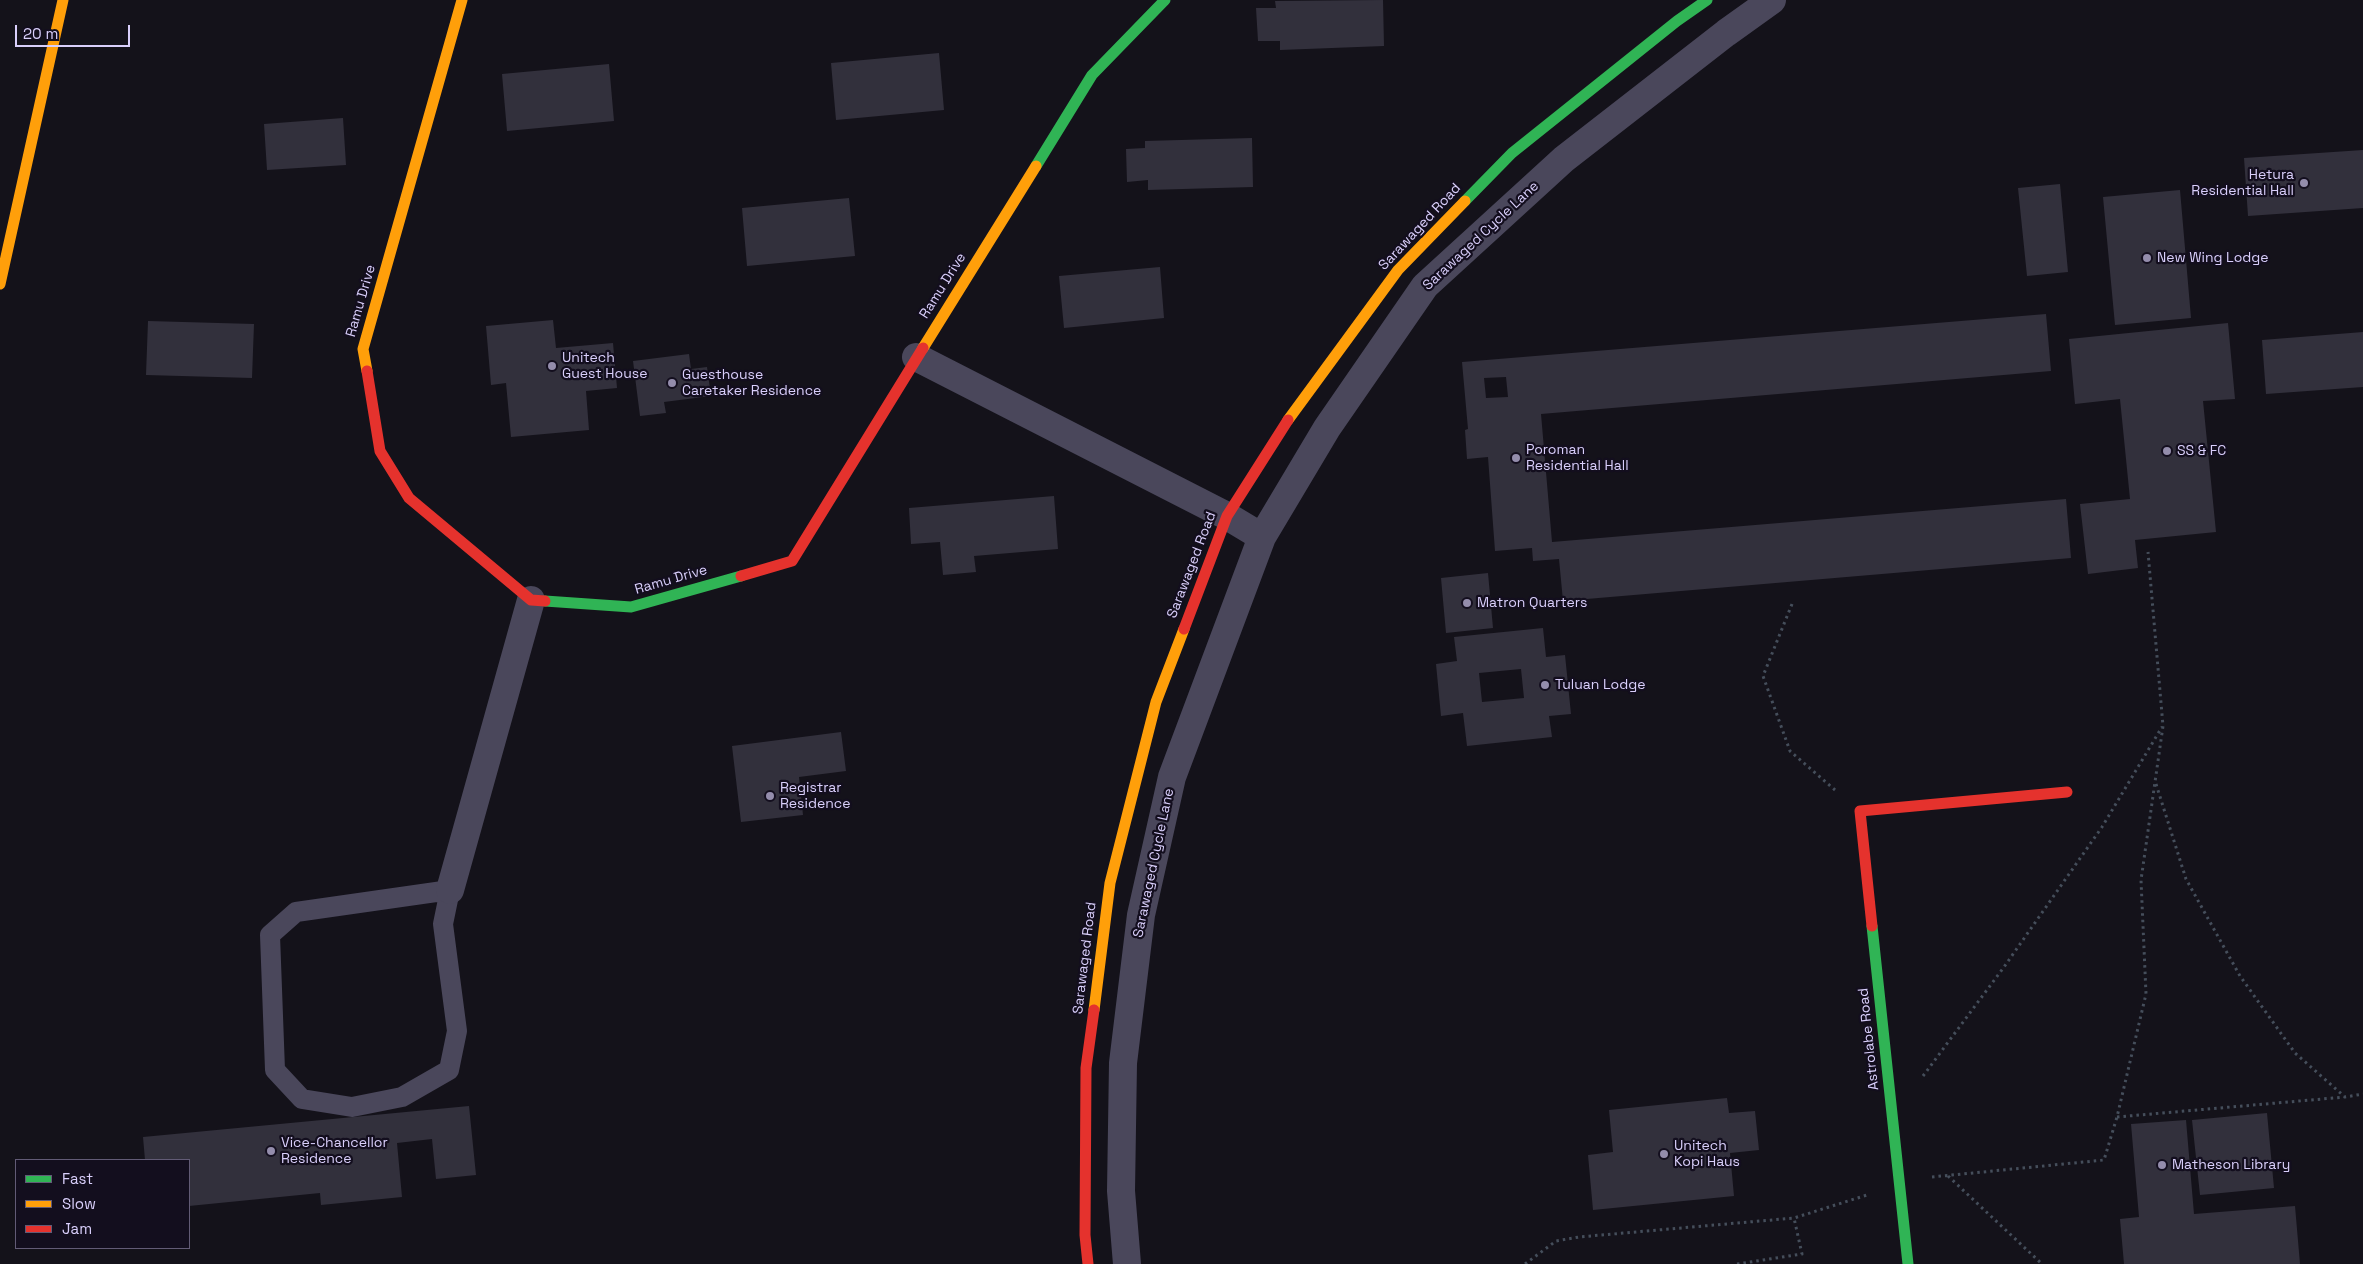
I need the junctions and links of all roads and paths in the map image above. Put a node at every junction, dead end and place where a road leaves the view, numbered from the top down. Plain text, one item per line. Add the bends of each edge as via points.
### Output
1 (63, 0) edge
2 (462, 0) edge
3 (1165, 0) edge
4 (1707, 0) edge
5 (1772, 0) edge
6 (0, 284) edge
7 (916, 357) junction
8 (1227, 516) junction
9 (1262, 537) junction
10 (2148, 552) dead end
11 (531, 600) junction
12 (1792, 604) dead end
13 (2163, 726) junction
14 (2155, 781) junction
15 (2067, 792) dead end
16 (1860, 811) junction
17 (450, 890) junction
18 (2363, 1094) edge
19 (2345, 1096) junction
20 (1892, 1117) junction
21 (2118, 1117) junction
22 (1947, 1175) junction
23 (1899, 1180) junction
24 (1794, 1218) junction
25 (1088, 1264) edge
26 (1127, 1264) edge
27 (1525, 1264) edge
28 (1737, 1264) edge
29 (1908, 1264) edge
30 (2042, 1264) edge

1 - 6 street
2 - 11 street, Ramu Drive via 363,349 380,451 409,498
3 - 7 street, Ramu Drive via 1092,75
4 - 8 street, Sarawaged Road via 1676,21 1512,153 1398,270 1294,411
5 - 9 street, Sarawaged Cycle Lane via 1564,159 1425,286 1327,428
7 - 8 street
7 - 11 street, Ramu Drive via 792,561 631,607
8 - 9 street
8 - 25 street, Sarawaged Road via 1156,702 1110,883 1086,1068
9 - 26 street, Sarawaged Cycle Lane via 1172,778 1141,915 1123,1063 1120,1191
10 - 13 path
11 - 17 street
12 - 16 path via 1763,676 1790,752
13 - 14 path
13 - 20 path via 2102,827 2004,967
14 - 19 path via 2186,879 2240,976 2295,1053
14 - 21 path via 2141,880 2146,994
15 - 16 street
16 - 20 street, Astrolabe Road
17 - 17 lane via 443,924 457,1031 449,1070 402,1097 352,1107 302,1099 275,1070 270,936 296,912
18 - 19 path
19 - 21 path
20 - 23 street, Astrolabe Road
21 - 22 path via 2104,1160
22 - 23 path
22 - 30 path
23 - 24 path via 1878,1192
23 - 29 street, Astrolabe Road
24 - 27 path via 1579,1237 1556,1241
24 - 28 path via 1802,1254

